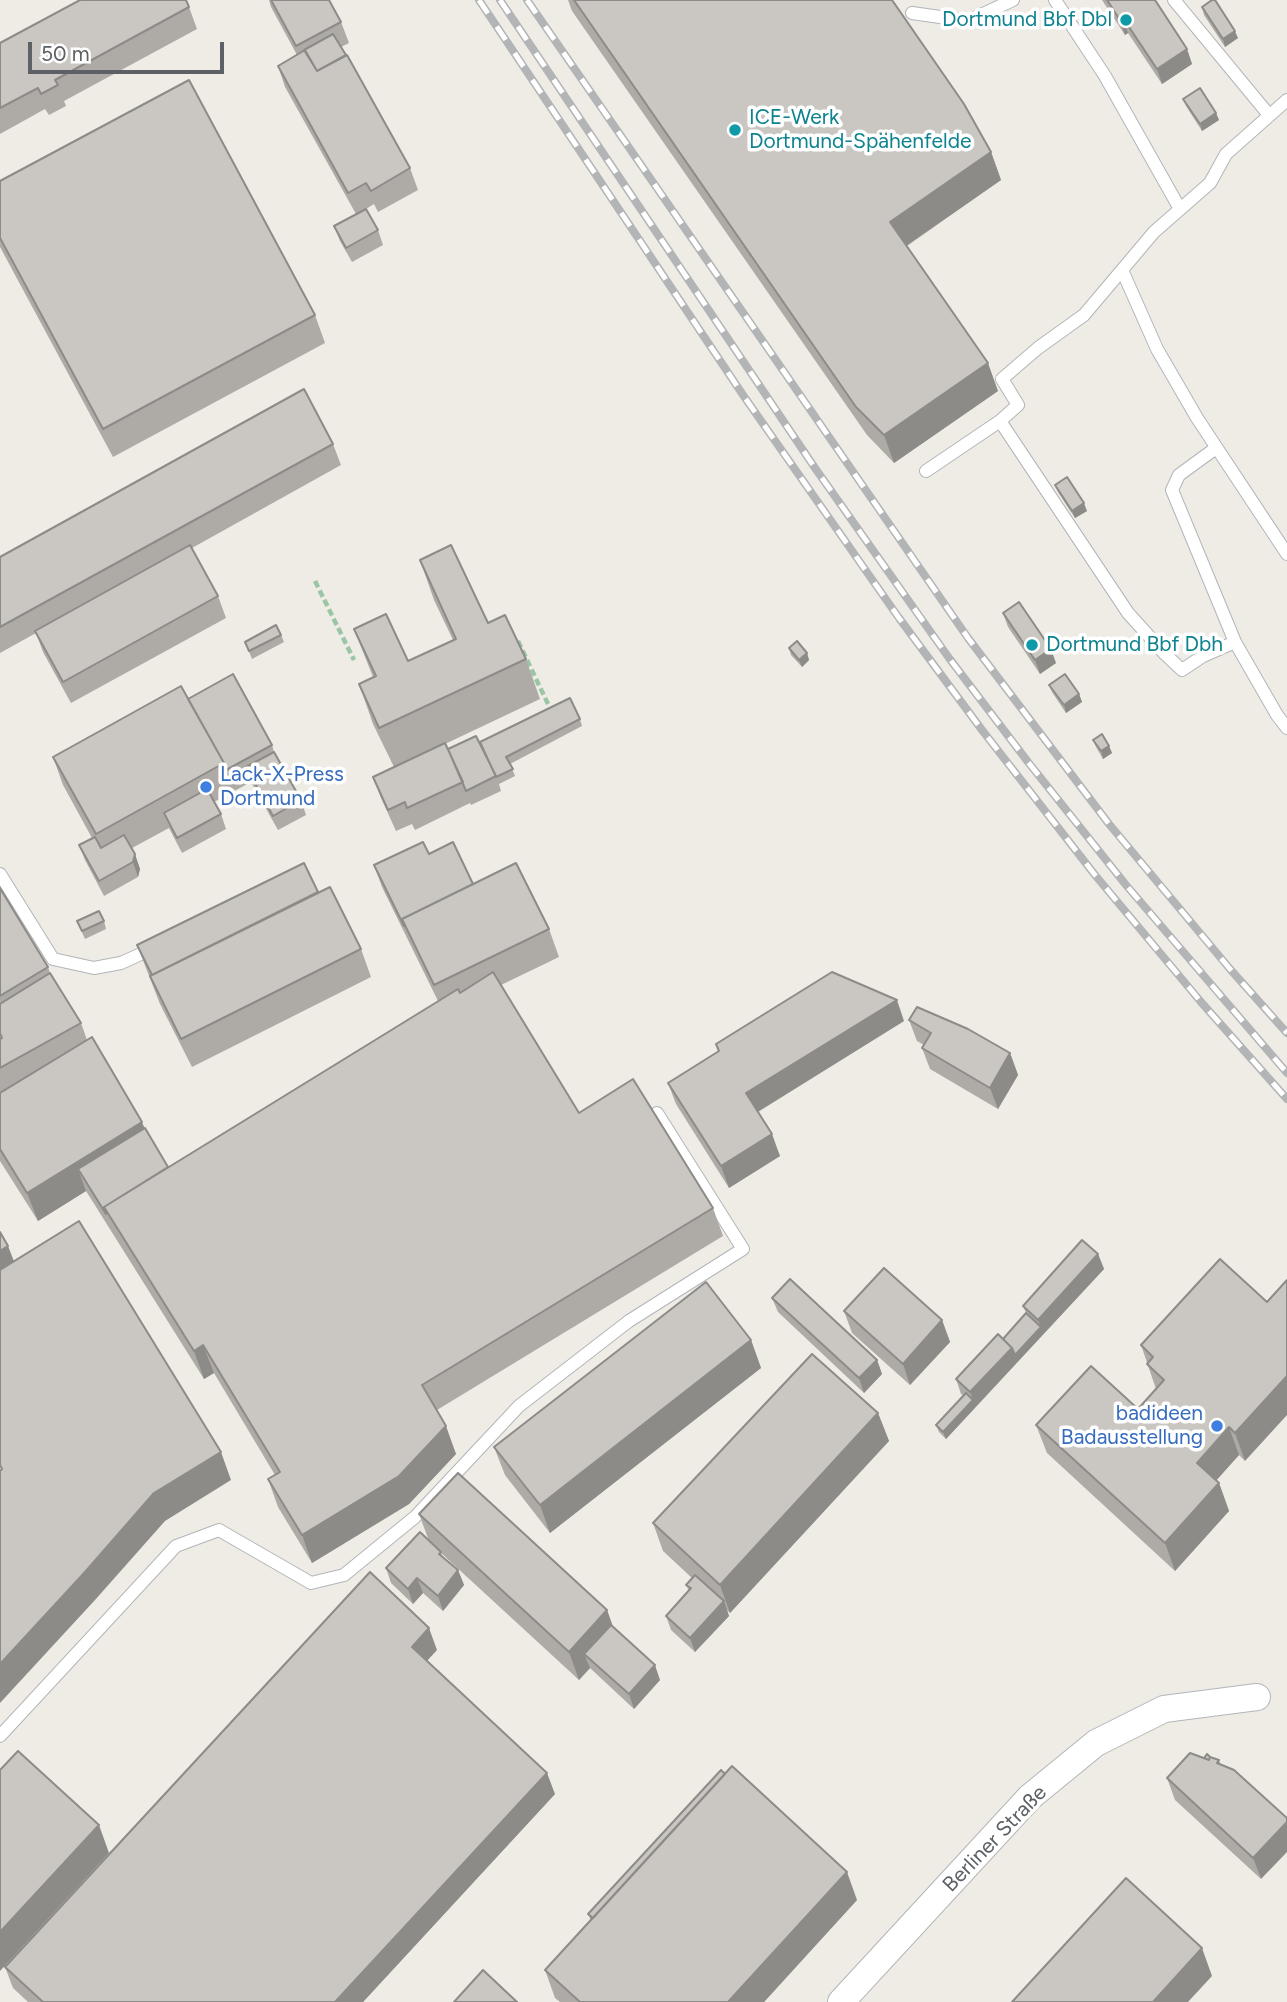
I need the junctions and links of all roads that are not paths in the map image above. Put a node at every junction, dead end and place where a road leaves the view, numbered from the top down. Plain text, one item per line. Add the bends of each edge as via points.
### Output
1 (1013, 0) edge
2 (1055, 0) edge
3 (1174, 0) edge
4 (912, 13) dead end
5 (1287, 100) edge
6 (1269, 115) junction
7 (1180, 209) junction
8 (1122, 270) junction
9 (1000, 421) junction
10 (1216, 448) junction
11 (926, 471) dead end
12 (1287, 554) edge
13 (1235, 642) junction
14 (1287, 727) edge
15 (0, 874) edge
16 (159, 945) edge
17 (657, 1114) edge
18 (1257, 1697) dead end
19 (0, 1736) edge
20 (841, 2002) edge

1 - 4 lane via 968,21
2 - 7 lane via 1105,76
3 - 6 lane
5 - 6 lane
6 - 7 lane via 1226,154 1210,183
7 - 8 lane
8 - 9 lane via 1084,314 1002,379 1018,405
8 - 10 lane via 1157,349
9 - 11 lane
9 - 13 lane via 1128,613 1182,670
10 - 12 lane
10 - 13 lane via 1179,475 1171,490
13 - 14 lane
15 - 16 lane via 53,959 94,968 121,963
17 - 19 lane via 743,1249 629,1321 519,1406 415,1517 344,1575 311,1583 219,1530 176,1546
18 - 20 street, Berliner Straße via 1164,1709 1096,1742 1030,1797

